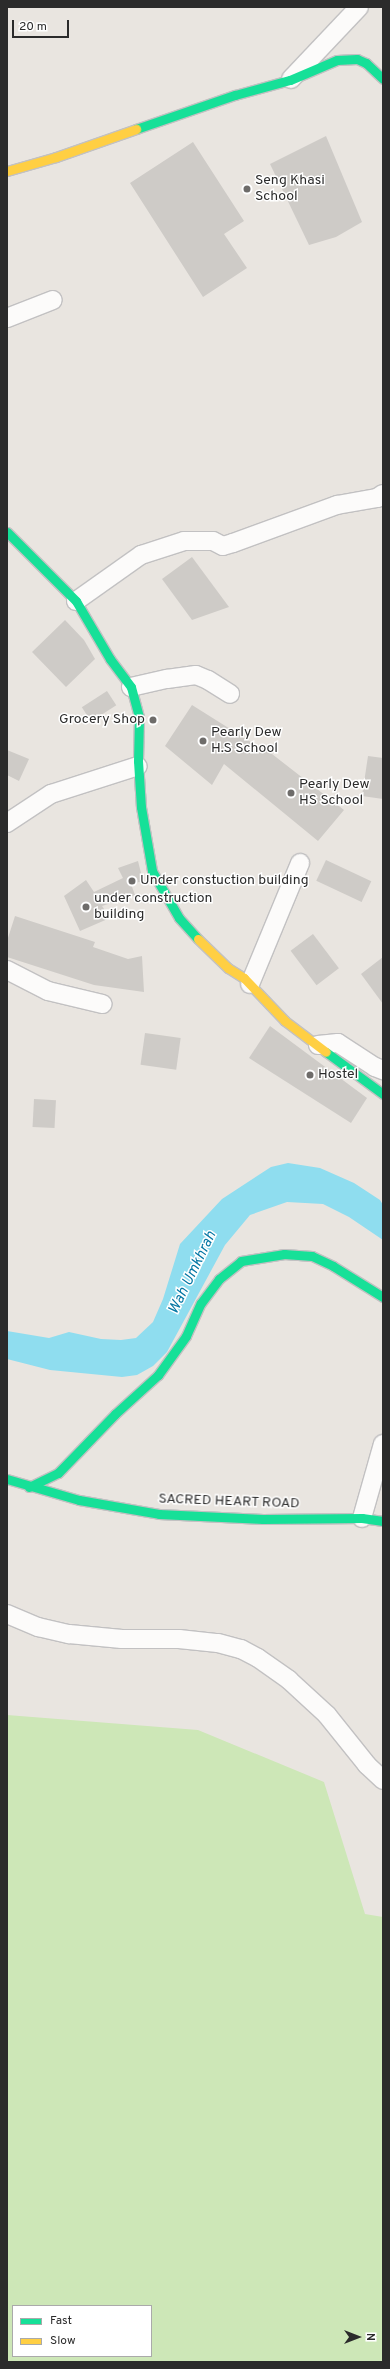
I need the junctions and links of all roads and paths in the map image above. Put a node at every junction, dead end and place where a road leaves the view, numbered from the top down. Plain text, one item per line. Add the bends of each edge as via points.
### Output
1 (359, 7) edge
2 (383, 79) edge
3 (290, 80) junction
4 (7, 171) edge
5 (53, 300) dead end
6 (7, 318) edge
7 (383, 494) edge
8 (7, 532) edge
9 (76, 601) junction
10 (131, 687) junction
11 (230, 694) dead end
12 (138, 766) junction
13 (7, 823) edge
14 (300, 863) dead end
15 (7, 970) edge
16 (250, 984) junction
17 (102, 1004) dead end
18 (318, 1045) junction
19 (383, 1070) edge
20 (383, 1094) edge
21 (383, 1297) edge
22 (383, 1444) edge
23 (7, 1479) edge
24 (29, 1487) junction
25 (362, 1518) junction
26 (383, 1521) edge
27 (7, 1614) edge
28 (383, 1780) edge

1 - 3 street
2 - 3 street via 366,63 346,58
3 - 4 street
5 - 6 street
7 - 9 street via 377,498 338,505 223,546 213,541 184,541 142,555
8 - 9 street
9 - 10 street via 110,659
10 - 11 street via 196,675
10 - 12 street via 139,717
12 - 13 street via 51,794
12 - 16 street via 152,871 179,918 228,968
14 - 16 street
15 - 17 street via 48,991
16 - 18 street via 285,1020
18 - 19 street via 338,1043
18 - 20 street
21 - 24 street via 312,1256 284,1254 241,1261 219,1279 201,1304 186,1336 158,1375 115,1414 58,1473
22 - 25 street
23 - 24 street, SACRED HEART ROAD
24 - 25 street, SACRED HEART ROAD via 110,1507 159,1514 248,1519
25 - 26 street, SACRED HEART ROAD
27 - 28 street via 38,1627 69,1634 122,1639 179,1639 218,1643 241,1650 258,1658 289,1680 327,1715 367,1765

